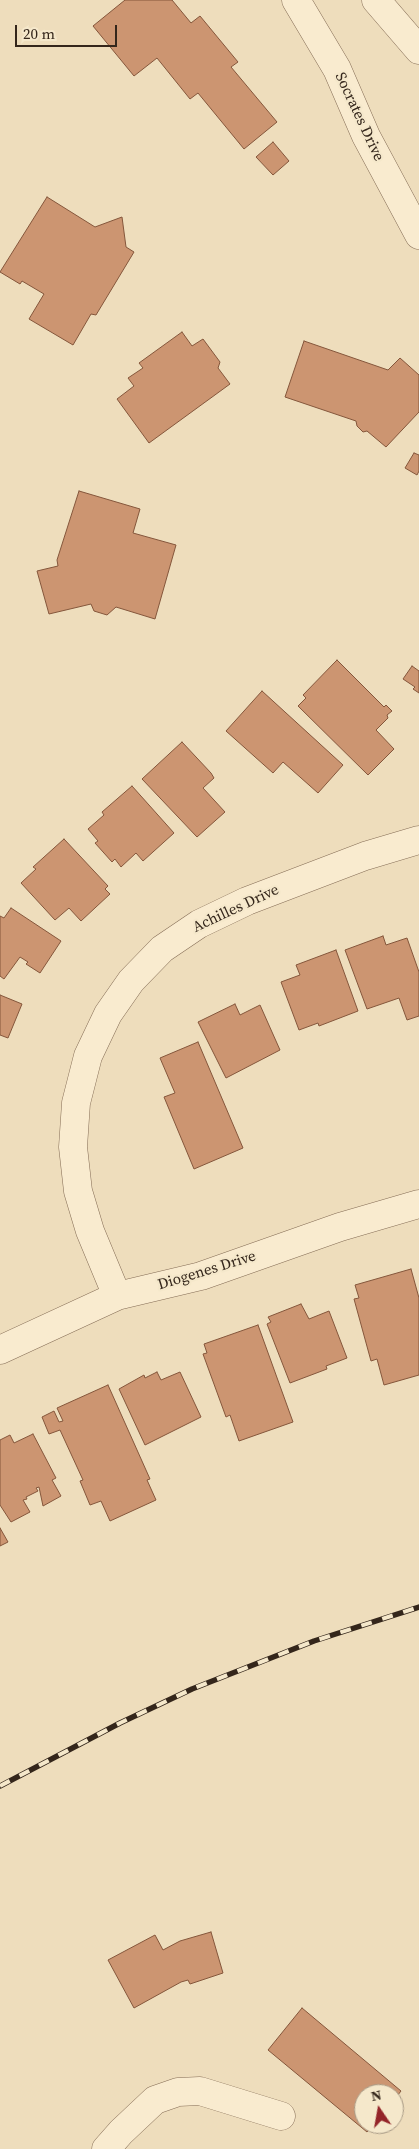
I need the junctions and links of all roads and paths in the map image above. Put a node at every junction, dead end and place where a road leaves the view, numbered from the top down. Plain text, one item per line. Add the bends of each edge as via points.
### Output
1 (296, 0) edge
2 (376, 0) edge
3 (419, 50) edge
4 (419, 235) edge
5 (419, 840) edge
6 (419, 1204) edge
7 (118, 1296) junction
8 (0, 1350) edge
9 (281, 2116) dead end
10 (106, 2149) edge

1 - 4 street, Socrates Drive via 337,69 366,136
2 - 3 street
5 - 7 street, Achilles Drive via 247,901 199,924 162,949 131,981 108,1014 88,1056 78,1093 73,1147 78,1191 90,1232
6 - 7 street, Diogenes Drive via 340,1227 201,1276
7 - 8 street, Diogenes Drive
9 - 10 street via 200,2091 178,2092 155,2100

